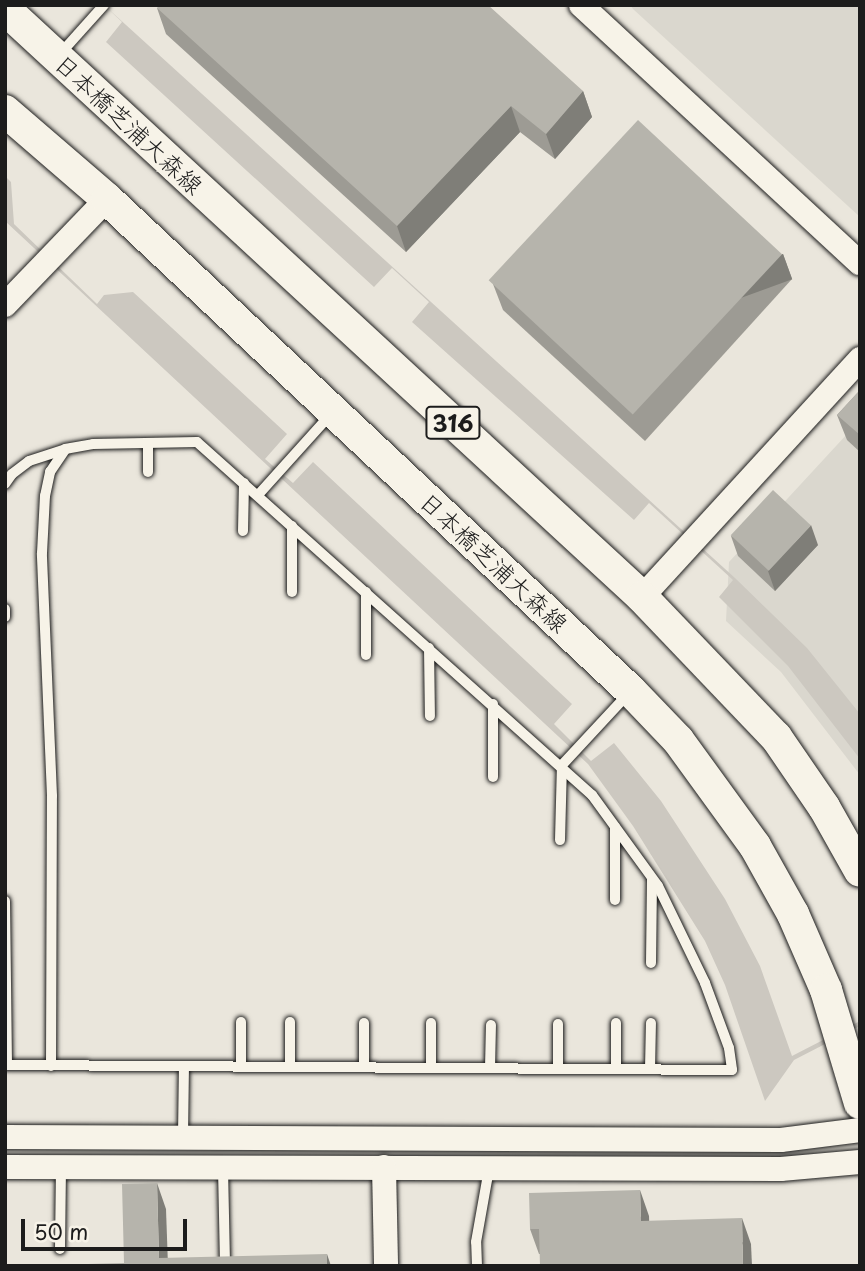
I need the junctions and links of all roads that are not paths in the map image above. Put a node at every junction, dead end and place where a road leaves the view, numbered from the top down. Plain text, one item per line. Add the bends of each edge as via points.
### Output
1 (104, 5) edge
2 (581, 5) edge
3 (5, 9) edge
4 (57, 58) junction
5 (5, 99) edge
6 (17, 120) edge
7 (107, 199) junction
8 (860, 263) edge
9 (5, 305) edge
10 (860, 359) edge
11 (333, 412) junction
12 (148, 443) junction
13 (65, 449) junction
14 (148, 472) dead end
15 (244, 483) junction
16 (5, 484) edge
17 (258, 495) junction
18 (292, 526) junction
19 (243, 531) dead end
20 (292, 592) dead end
21 (366, 592) junction
22 (642, 597) junction
23 (5, 609) edge
24 (5, 617) edge
25 (429, 648) junction
26 (366, 655) dead end
27 (631, 691) junction
28 (493, 704) junction
29 (430, 716) dead end
30 (562, 765) junction
31 (493, 778) dead end
32 (615, 826) junction
33 (560, 840) dead end
34 (860, 871) edge
35 (652, 878) junction
36 (615, 900) dead end
37 (5, 901) edge
38 (7, 956) edge
39 (652, 963) dead end
40 (241, 1021) dead end
41 (290, 1022) dead end
42 (364, 1023) dead end
43 (432, 1023) dead end
44 (616, 1023) dead end
45 (651, 1023) dead end
46 (558, 1024) dead end
47 (491, 1025) dead end
48 (51, 1066) junction
49 (184, 1066) junction
50 (241, 1067) junction
51 (290, 1067) junction
52 (364, 1068) junction
53 (431, 1068) junction
54 (491, 1068) junction
55 (558, 1069) junction
56 (616, 1069) junction
57 (650, 1069) junction
58 (860, 1103) edge
59 (860, 1130) edge
60 (5, 1137) edge
61 (183, 1137) junction
62 (860, 1162) edge
63 (5, 1167) edge
64 (61, 1167) junction
65 (223, 1167) junction
66 (384, 1167) junction
67 (490, 1167) junction
68 (60, 1249) dead end
69 (225, 1264) edge
70 (386, 1266) edge
71 (477, 1266) edge

1 - 4 lane
2 - 8 street
3 - 4 main road, 日本橋芝浦大森線 / 316
4 - 22 main road, 日本橋芝浦大森線 / 316
5 - 6 street
6 - 7 main road, 日本橋芝浦大森線
7 - 9 street
7 - 11 main road, 日本橋芝浦大森線
10 - 22 street
11 - 17 lane
11 - 27 main road, 日本橋芝浦大森線
12 - 13 lane
12 - 14 lane
12 - 15 lane via 197,442
13 - 16 lane via 29,461
13 - 48 lane via 50,472 44,496 42,553 52,796
15 - 17 lane
15 - 19 lane
17 - 18 lane
18 - 20 lane
18 - 21 lane
21 - 25 lane
21 - 26 lane
22 - 34 main road, 日本橋芝浦大森線 / 316 via 776,737
23 - 24 lane
25 - 28 lane
25 - 29 lane
27 - 30 lane
27 - 58 main road, 日本橋芝浦大森線 via 703,772 762,858 826,990
28 - 30 lane
28 - 31 lane
30 - 32 lane
30 - 33 lane
32 - 35 lane
32 - 36 lane
35 - 39 lane
35 - 57 lane via 705,983 729,1048 732,1070
37 - 38 lane
38 - 48 lane via 6,1065
40 - 50 lane
41 - 51 lane
42 - 52 lane
43 - 53 lane
44 - 56 lane
45 - 57 lane
46 - 55 lane
47 - 54 lane
48 - 49 lane
49 - 50 lane
49 - 61 lane
50 - 51 lane
51 - 52 lane
52 - 53 lane
53 - 54 lane
54 - 55 lane
55 - 56 lane
56 - 57 lane
59 - 61 street via 781,1140
60 - 61 street
62 - 67 street via 781,1169
63 - 64 street
64 - 65 street
64 - 68 lane
65 - 66 street
65 - 69 lane
66 - 67 street
66 - 70 street
67 - 71 lane via 476,1242

